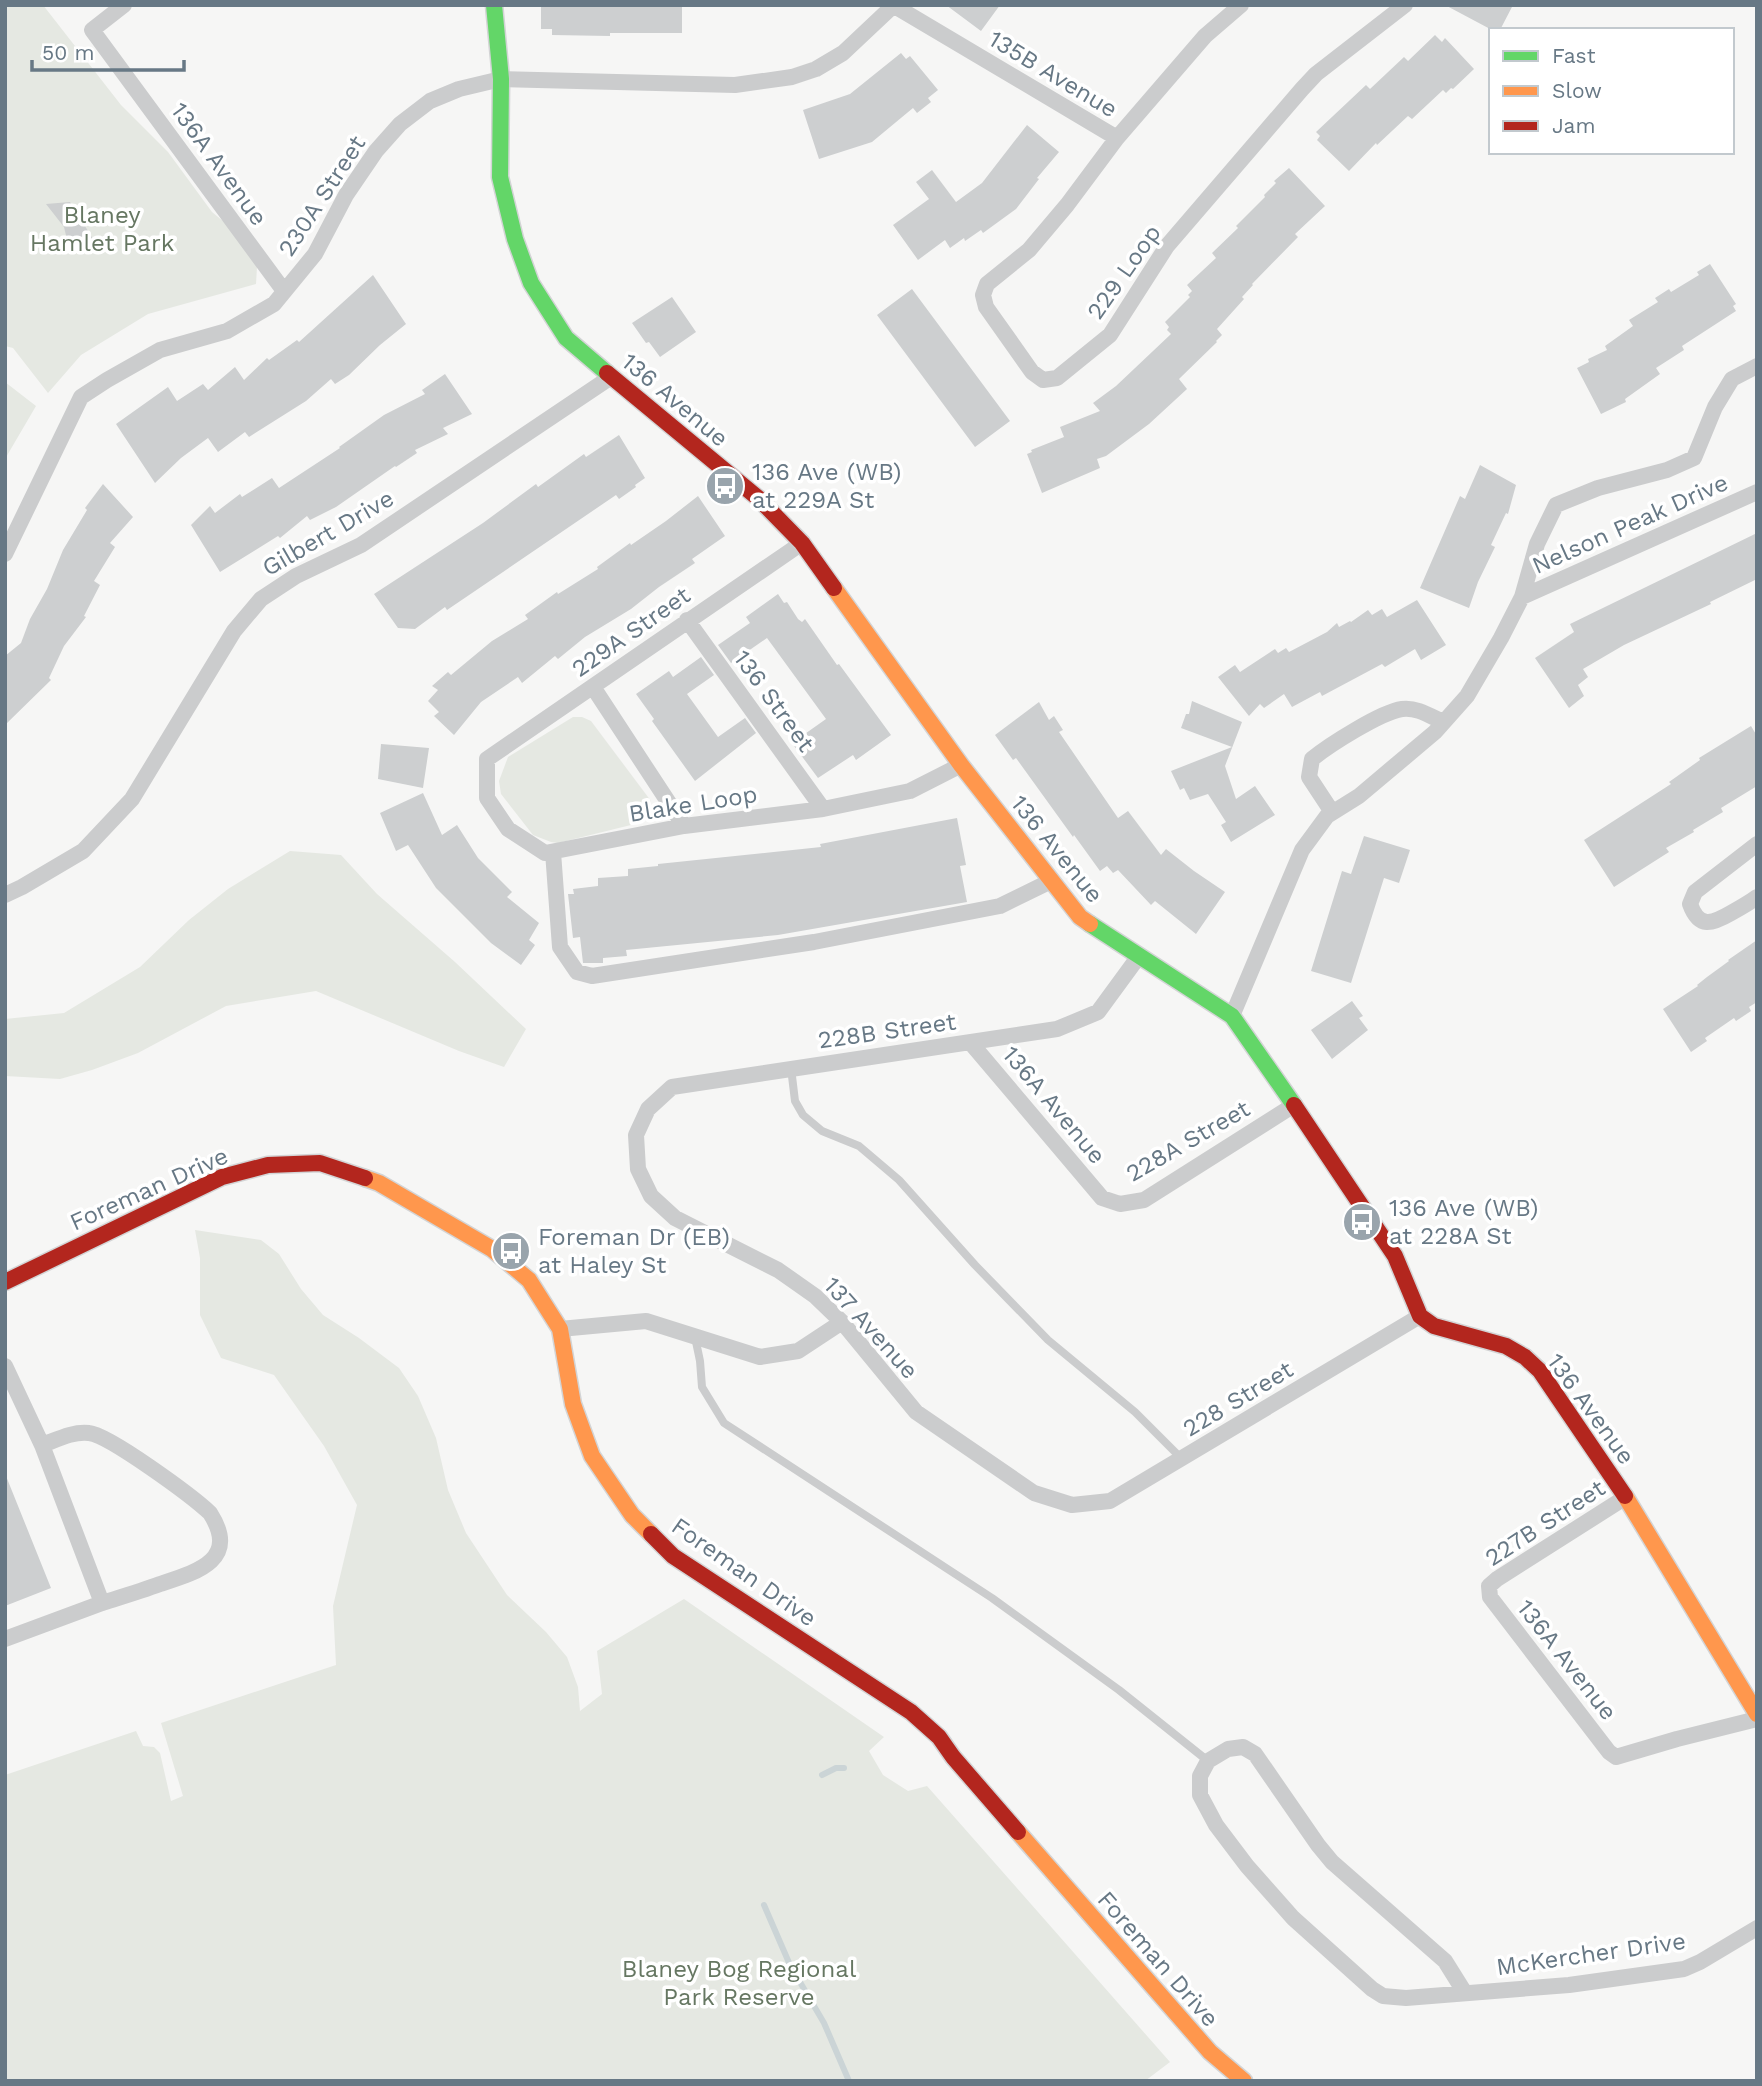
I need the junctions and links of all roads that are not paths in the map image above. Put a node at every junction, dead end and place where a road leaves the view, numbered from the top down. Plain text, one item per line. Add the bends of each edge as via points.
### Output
1 (124, 5) edge
2 (494, 5) edge
3 (893, 5) edge
4 (1241, 5) edge
5 (1405, 5) edge
6 (501, 79) junction
7 (1117, 138) junction
8 (284, 291) junction
9 (1757, 366) edge
10 (611, 377) junction
11 (1757, 492) edge
12 (802, 542) junction
13 (5, 554) edge
14 (1522, 597) junction
15 (687, 620) junction
16 (593, 687) junction
17 (1443, 722) junction
18 (961, 765) junction
19 (823, 809) junction
20 (1332, 812) junction
21 (684, 826) junction
22 (1757, 844) edge
23 (553, 852) junction
24 (1051, 881) junction
25 (5, 895) edge
26 (1757, 897) edge
27 (1139, 956) junction
28 (1232, 1016) junction
29 (970, 1042) junction
30 (791, 1068) junction
31 (1294, 1105) junction
32 (636, 1135) joint
33 (1102, 1198) joint
34 (5, 1282) edge
35 (1420, 1316) junction
36 (842, 1322) junction
37 (560, 1329) junction
38 (695, 1336) junction
39 (5, 1366) edge
40 (42, 1445) junction
41 (1182, 1459) junction
42 (1626, 1497) junction
43 (1072, 1505) joint
44 (1489, 1587) joint
45 (102, 1603) junction
46 (5, 1639) edge
47 (1757, 1714) edge
48 (1757, 1719) edge
49 (1208, 1760) junction
50 (1757, 1928) edge
51 (1465, 1993) junction
52 (1244, 2081) edge

1 - 8 street, 136A Avenue via 92,30
2 - 6 street, 136 Avenue
3 - 6 street, 230A Street via 843,53 792,78 734,85
3 - 7 street, 135B Avenue
4 - 7 street, 229 Loop via 1205,36
5 - 7 street, 229 Loop via 1302,89 1167,246 1110,335 1057,378 1043,380 1032,372 986,307 986,284 1029,250
6 - 8 street, 230A Street via 430,101 400,124 346,195 315,254
6 - 10 street, 136 Avenue via 500,177 514,239 531,284 566,338
8 - 13 street, 230A Street via 274,304 228,331 160,350 81,397
9 - 14 street, Nelson Peak Drive via 1732,379 1694,458 1556,505 1537,544
10 - 12 street, 136 Avenue via 758,498
10 - 25 street, Gilbert Drive via 361,545 261,598 234,631 132,799 83,851
11 - 14 street, Nelson Peak Drive
12 - 15 street, 229A Street
12 - 18 street, 136 Avenue
14 - 17 street, Nelson Peak Drive via 1466,696
15 - 16 street, 229A Street
15 - 19 street, 136 Street
16 - 21 street
16 - 23 street, 229A Street via 487,760 487,798 508,829 545,853
17 - 20 street, Nelson Peak Drive via 1360,796
17 - 20 street via 1420,710 1403,709 1384,715 1312,759 1309,777
18 - 19 street, Blake Loop via 910,791
18 - 24 street, 136 Avenue
19 - 21 street, Blake Loop
20 - 28 street, Nelson Peak Drive via 1302,850
21 - 23 street, Blake Loop
22 - 26 street via 1695,892 1690,904 1694,915 1715,923
23 - 24 street via 560,947 577,972 592,976 814,942 1000,906
24 - 27 street, 136 Avenue via 1080,917
27 - 28 street, 136 Avenue
27 - 29 street, 228B Street via 1098,1012 1058,1029
28 - 31 street, 136 Avenue
29 - 30 street, 228B Street
29 - 33 street, 136A Avenue
30 - 32 street, 228B Street via 672,1087 648,1109
30 - 41 lane via 795,1101 803,1115 822,1131 859,1146 899,1180 1048,1340 1135,1412
31 - 33 street, 228A Street via 1144,1200 1120,1204
31 - 35 street, 136 Avenue via 1395,1256
32 - 36 street, 137 Avenue via 638,1169 650,1196 675,1218 778,1270
34 - 37 street, Foreman Drive via 222,1177 268,1164 320,1163 379,1183 492,1249 530,1280
35 - 41 street, 228 Street
35 - 42 street, 136 Avenue via 1434,1326 1506,1346 1525,1357 1540,1371
36 - 38 street via 797,1351 760,1357
36 - 43 street, 137 Avenue via 916,1412 1034,1493
37 - 38 street via 646,1321
37 - 52 street, Foreman Drive via 573,1404 592,1456 632,1515 673,1556 911,1713 939,1737 1201,2042
38 - 49 lane via 702,1387 724,1423 992,1598
39 - 40 street
40 - 45 street
40 - 45 street via 77,1433 98,1436 200,1504 218,1525 218,1548 204,1567
41 - 43 street, 228 Street via 1110,1501
42 - 44 street, 227B Street
42 - 47 street, 136 Avenue
44 - 48 street, 136A Avenue via 1490,1597 1616,1757
45 - 46 street
49 - 51 street, McKercher Drive via 1243,1746 1255,1754 1332,1863 1445,1961
49 - 51 street, McKercher Drive via 1200,1776 1200,1795 1216,1825 1247,1867 1303,1927 1384,1996
50 - 51 street, McKercher Drive via 1684,1969

